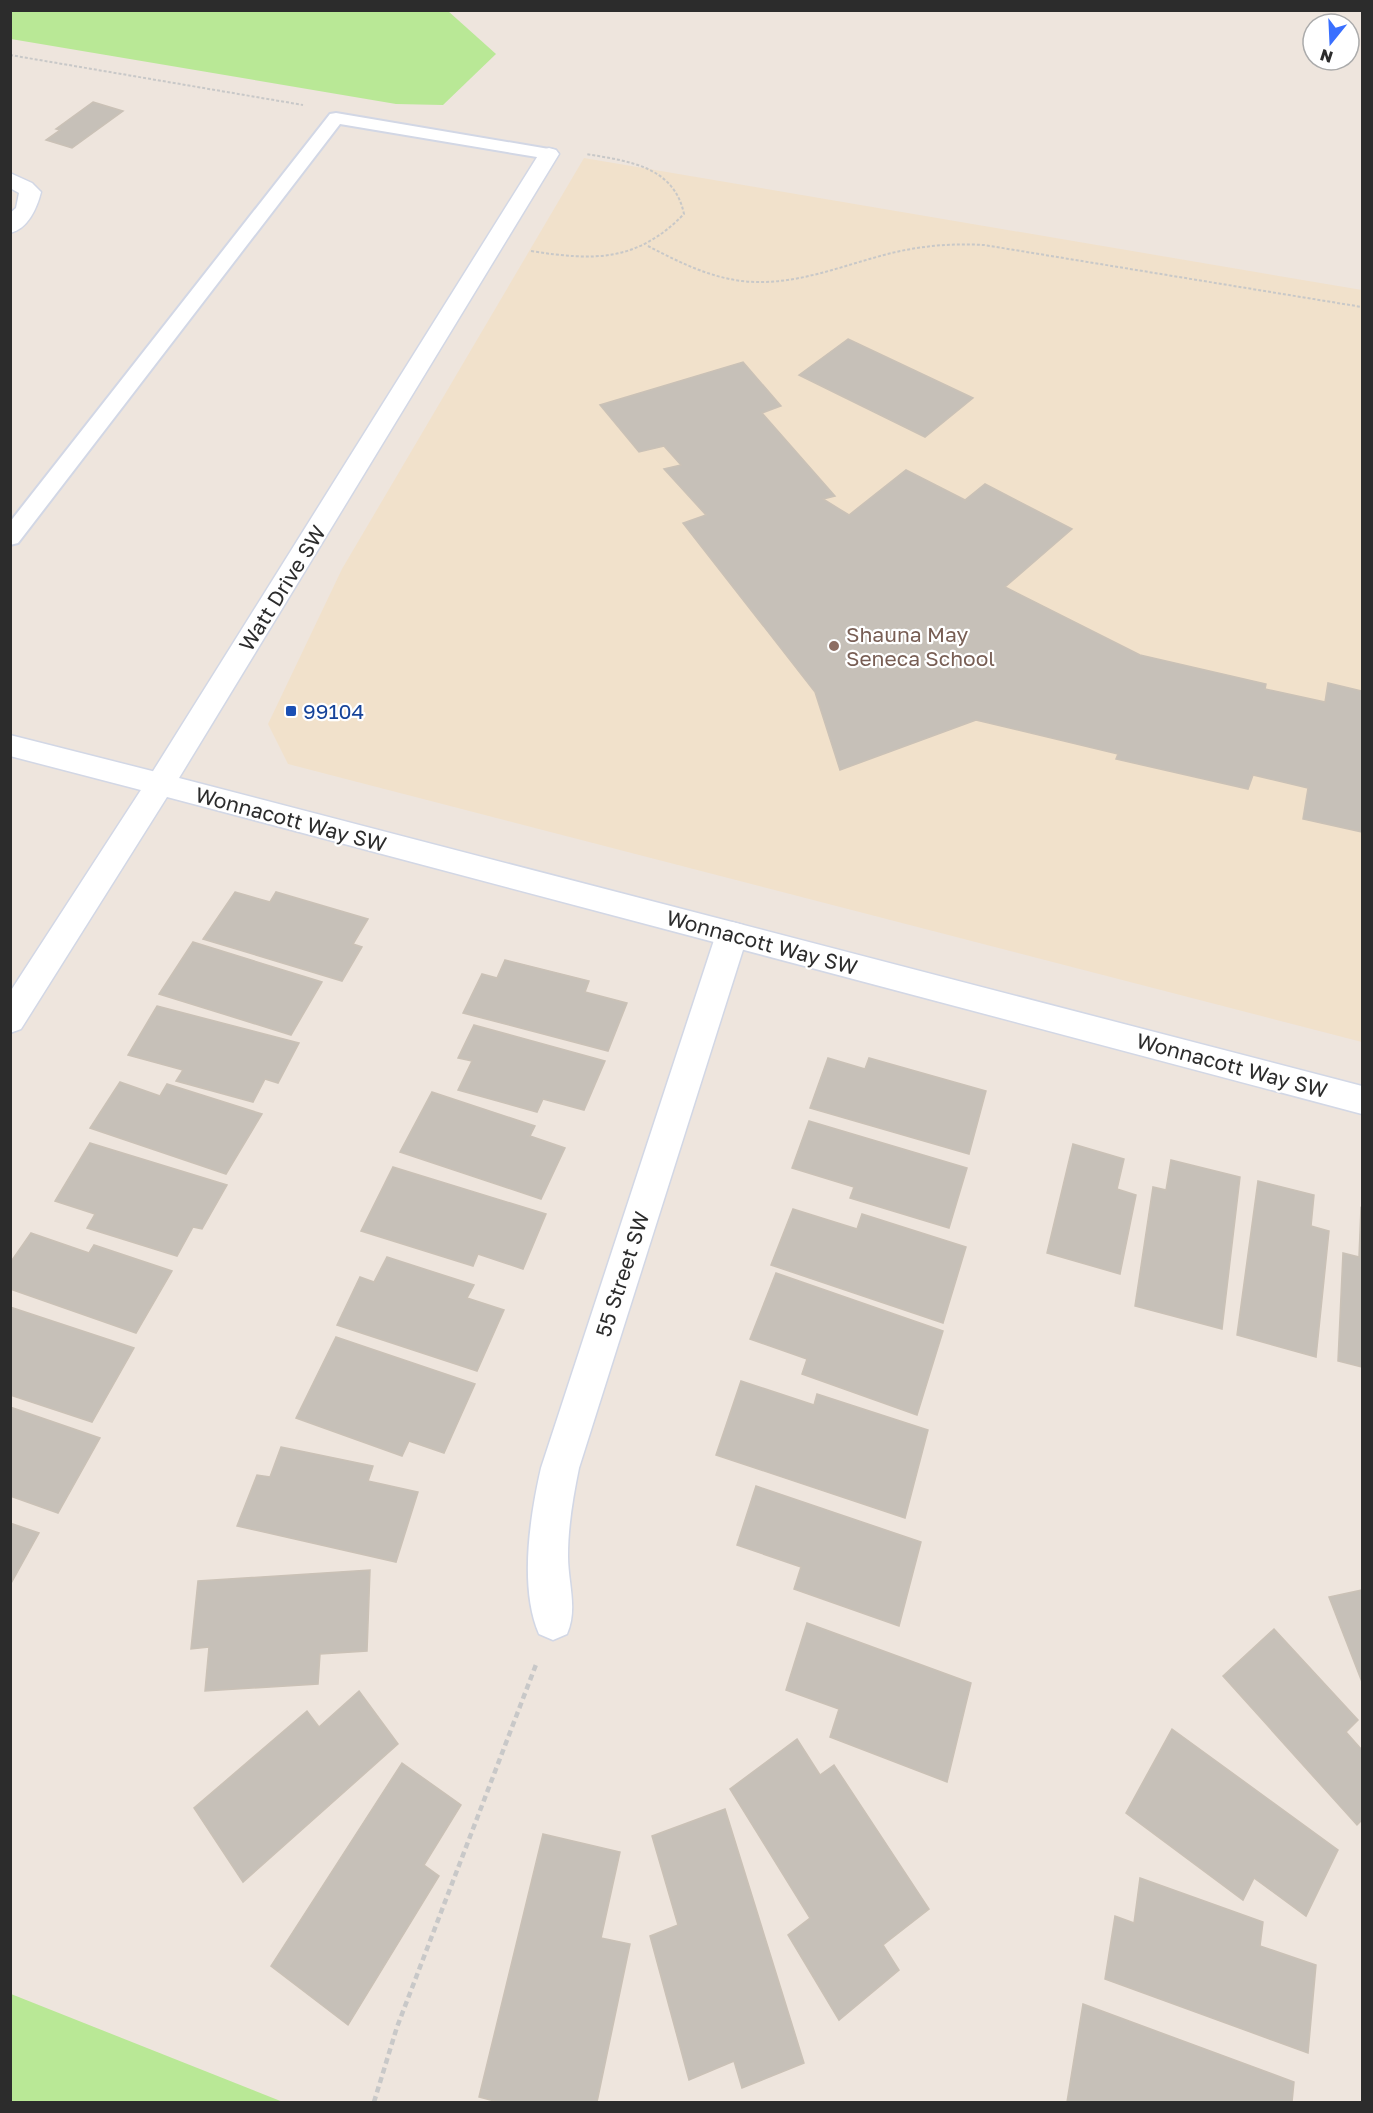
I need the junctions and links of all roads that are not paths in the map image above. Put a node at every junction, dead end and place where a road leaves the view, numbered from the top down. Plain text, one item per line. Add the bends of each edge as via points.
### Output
1 (549, 154) joint
2 (10, 179) edge
3 (10, 227) edge
4 (10, 538) edge
5 (10, 745) edge
6 (160, 784) junction
7 (732, 934) junction
8 (10, 1020) edge
9 (1362, 1100) edge
10 (553, 1620) road end

1 - 4 lane via 336,118
1 - 6 street, Watt Drive SW
2 - 3 street via 30,192 27,209
5 - 6 street, Wonnacott Way SW
6 - 7 street, Wonnacott Way SW
6 - 8 street, Watt Drive SW
7 - 9 street, Wonnacott Way SW
7 - 10 street, 55 Street SW via 560,1468 551,1509 548,1558

